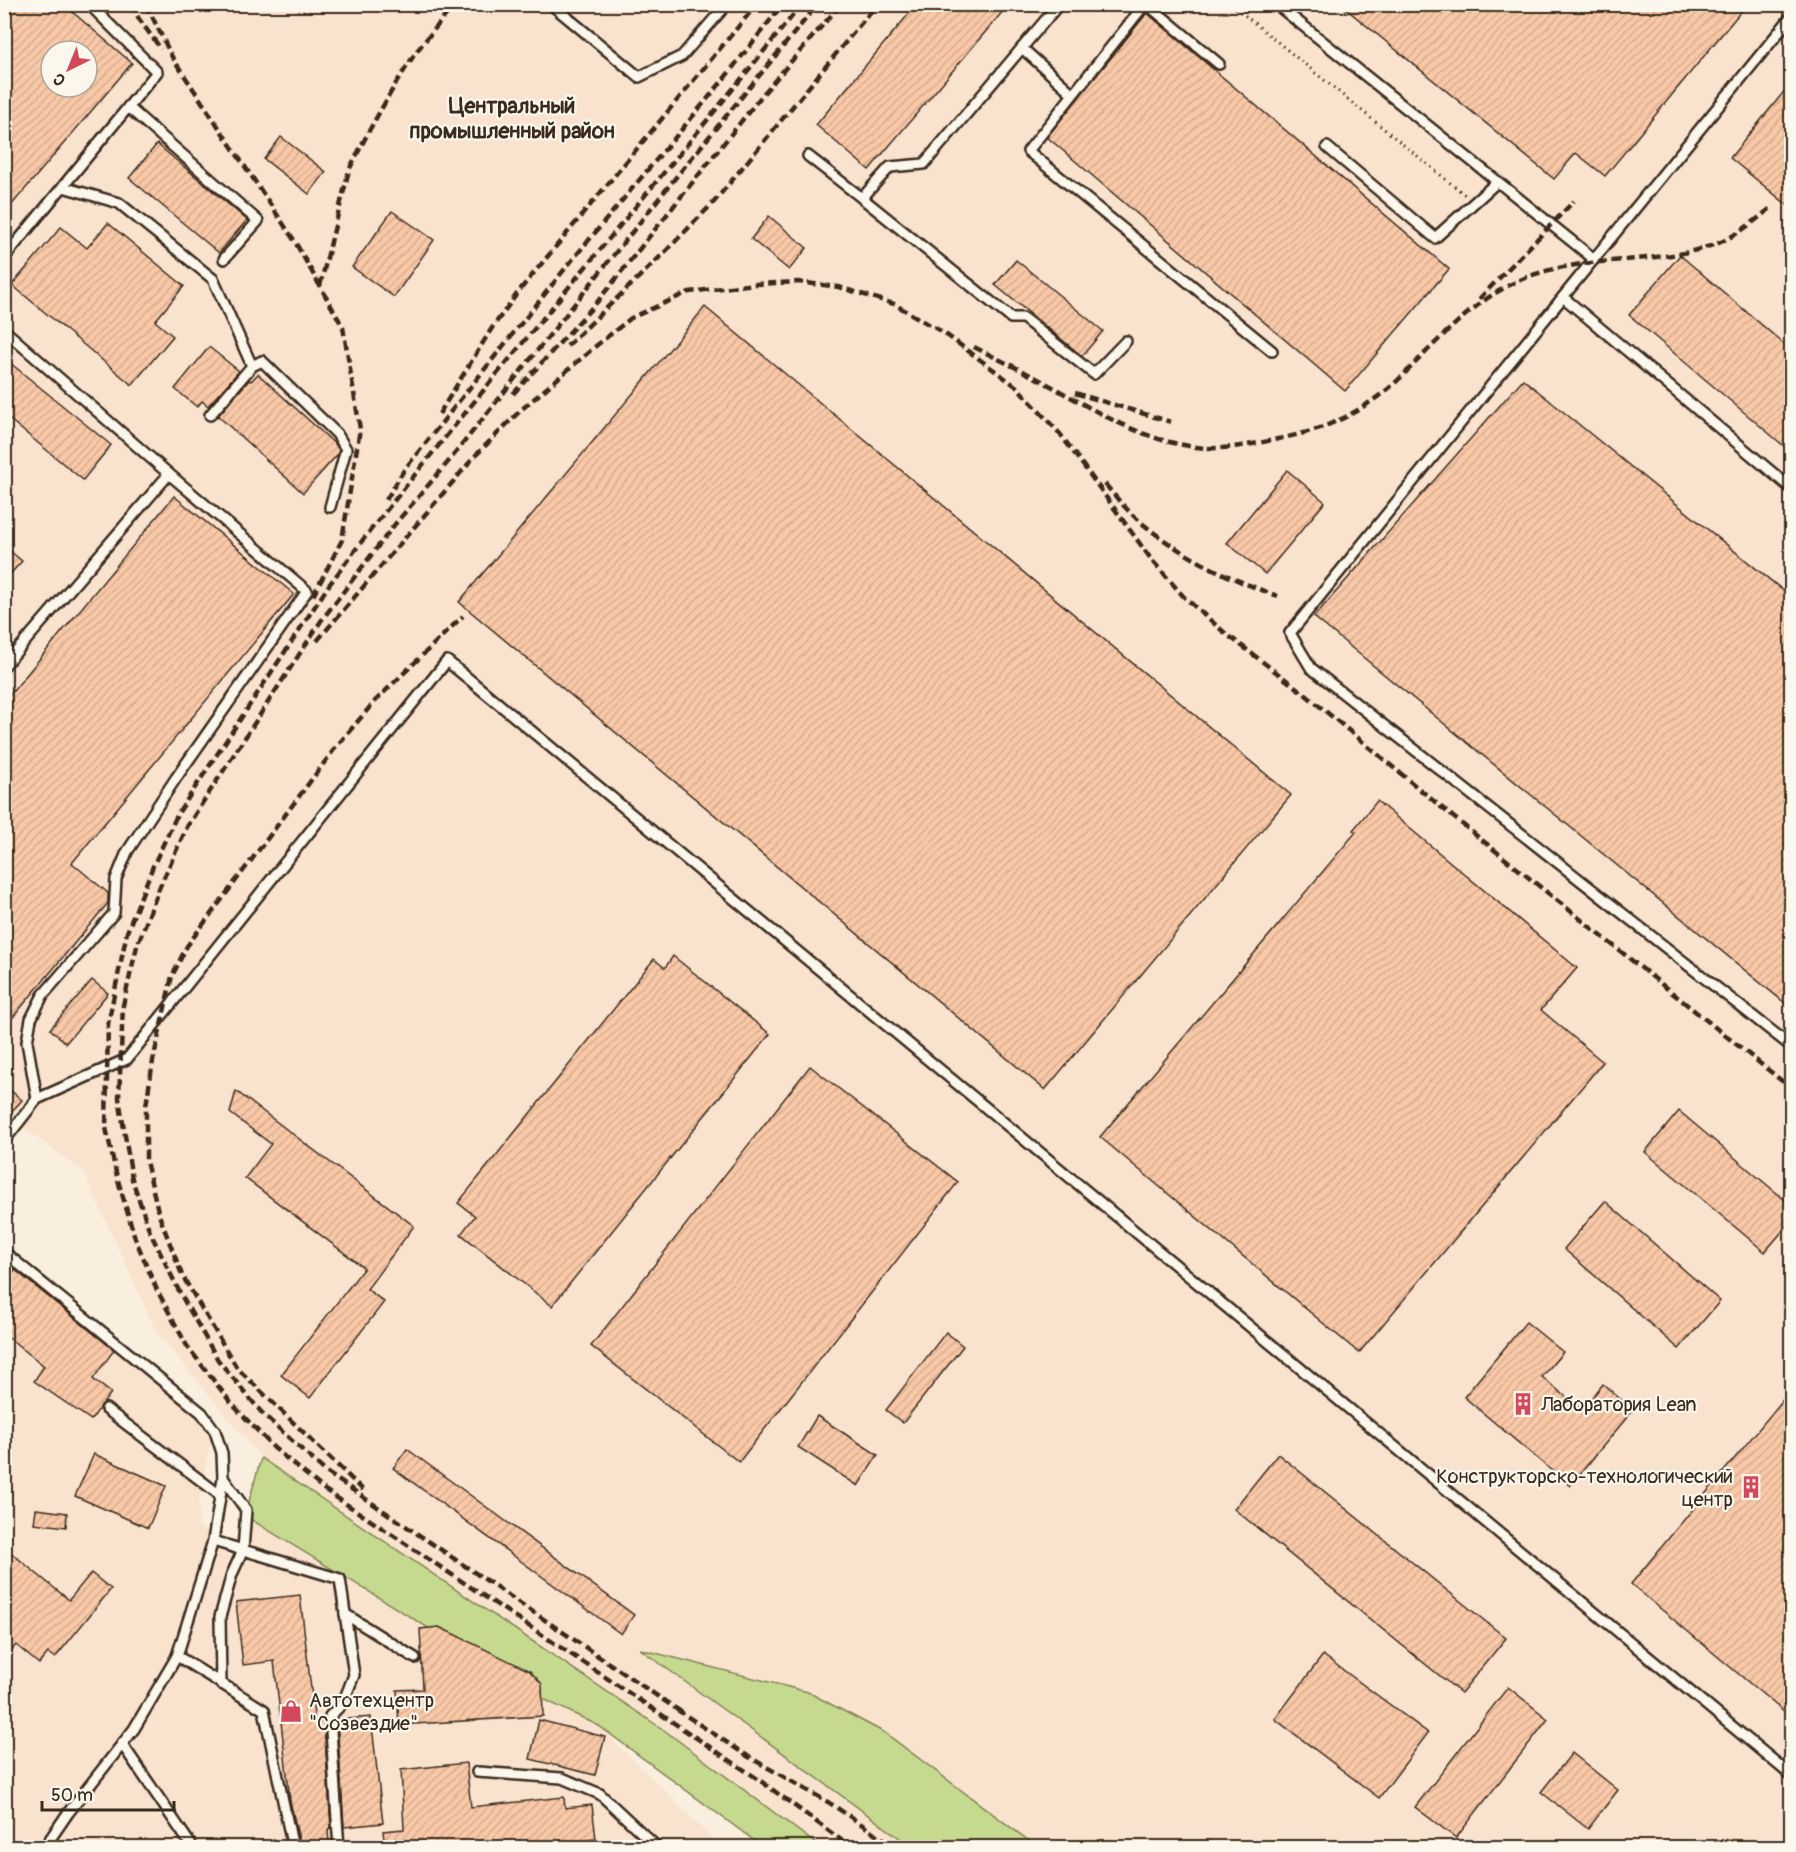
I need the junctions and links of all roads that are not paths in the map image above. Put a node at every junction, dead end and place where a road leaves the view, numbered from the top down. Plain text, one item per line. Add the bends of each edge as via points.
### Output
1 (89, 4) edge
2 (551, 4) edge
3 (727, 4) edge
4 (1059, 4) edge
5 (1146, 4) edge
6 (1276, 4) edge
7 (1791, 16) edge
8 (1022, 48) junction
9 (1219, 63) dead end
10 (1074, 94) junction
11 (128, 107) junction
12 (1327, 147) dead end
13 (808, 156) dead end
14 (1497, 182) junction
15 (63, 187) junction
16 (862, 198) junction
17 (4, 258) edge
18 (224, 259) dead end
19 (1594, 259) junction
20 (1563, 297) junction
21 (4, 330) edge
22 (1126, 341) dead end
23 (1272, 351) dead end
24 (252, 366) junction
25 (210, 415) dead end
26 (169, 474) junction
27 (1791, 486) edge
28 (330, 507) dead end
29 (4, 666) edge
30 (1791, 1047) edge
31 (37, 1099) junction
32 (4, 1141) edge
33 (4, 1252) edge
34 (106, 1409) dead end
35 (223, 1478) junction
36 (220, 1495) junction
37 (213, 1541) junction
38 (243, 1550) junction
39 (345, 1614) junction
40 (177, 1656) junction
41 (415, 1658) dead end
42 (221, 1684) junction
43 (122, 1744) junction
44 (1789, 1770) edge
45 (477, 1772) dead end
46 (44, 1848) edge
47 (193, 1848) edge
48 (294, 1848) edge
49 (339, 1848) edge
50 (658, 1848) edge

1 - 11 lane via 157,72
2 - 3 lane via 639,76 682,56
4 - 8 lane
5 - 9 lane
5 - 10 lane
6 - 14 lane
7 - 19 lane
8 - 10 lane
8 - 16 lane via 924,164 890,167
10 - 23 lane via 1028,151
11 - 15 lane
11 - 18 lane via 258,221
12 - 14 lane via 1435,238
13 - 16 lane
14 - 19 lane
15 - 17 lane
15 - 24 lane via 119,203 213,279
16 - 22 lane via 1011,318 1023,318 1094,374
19 - 20 lane
20 - 27 lane
20 - 30 lane via 1290,633 1311,668
21 - 26 lane
24 - 25 lane
24 - 28 lane via 262,361 337,434 346,449
26 - 29 lane
26 - 31 lane via 307,591 127,852 116,879 114,913 43,995 31,1019 27,1042
31 - 32 lane
31 - 44 lane via 126,1059 447,661
33 - 35 lane via 202,1413 215,1431 222,1453
34 - 36 lane
35 - 36 lane
35 - 38 lane via 246,1510
36 - 37 lane
37 - 38 lane
37 - 40 lane
38 - 39 lane via 340,1579
38 - 42 lane via 220,1617
39 - 41 lane
39 - 49 lane via 354,1675 343,1703 330,1716
40 - 42 lane
40 - 43 lane
42 - 48 lane via 264,1710
43 - 46 lane
43 - 47 lane
45 - 50 lane via 562,1778 600,1794

